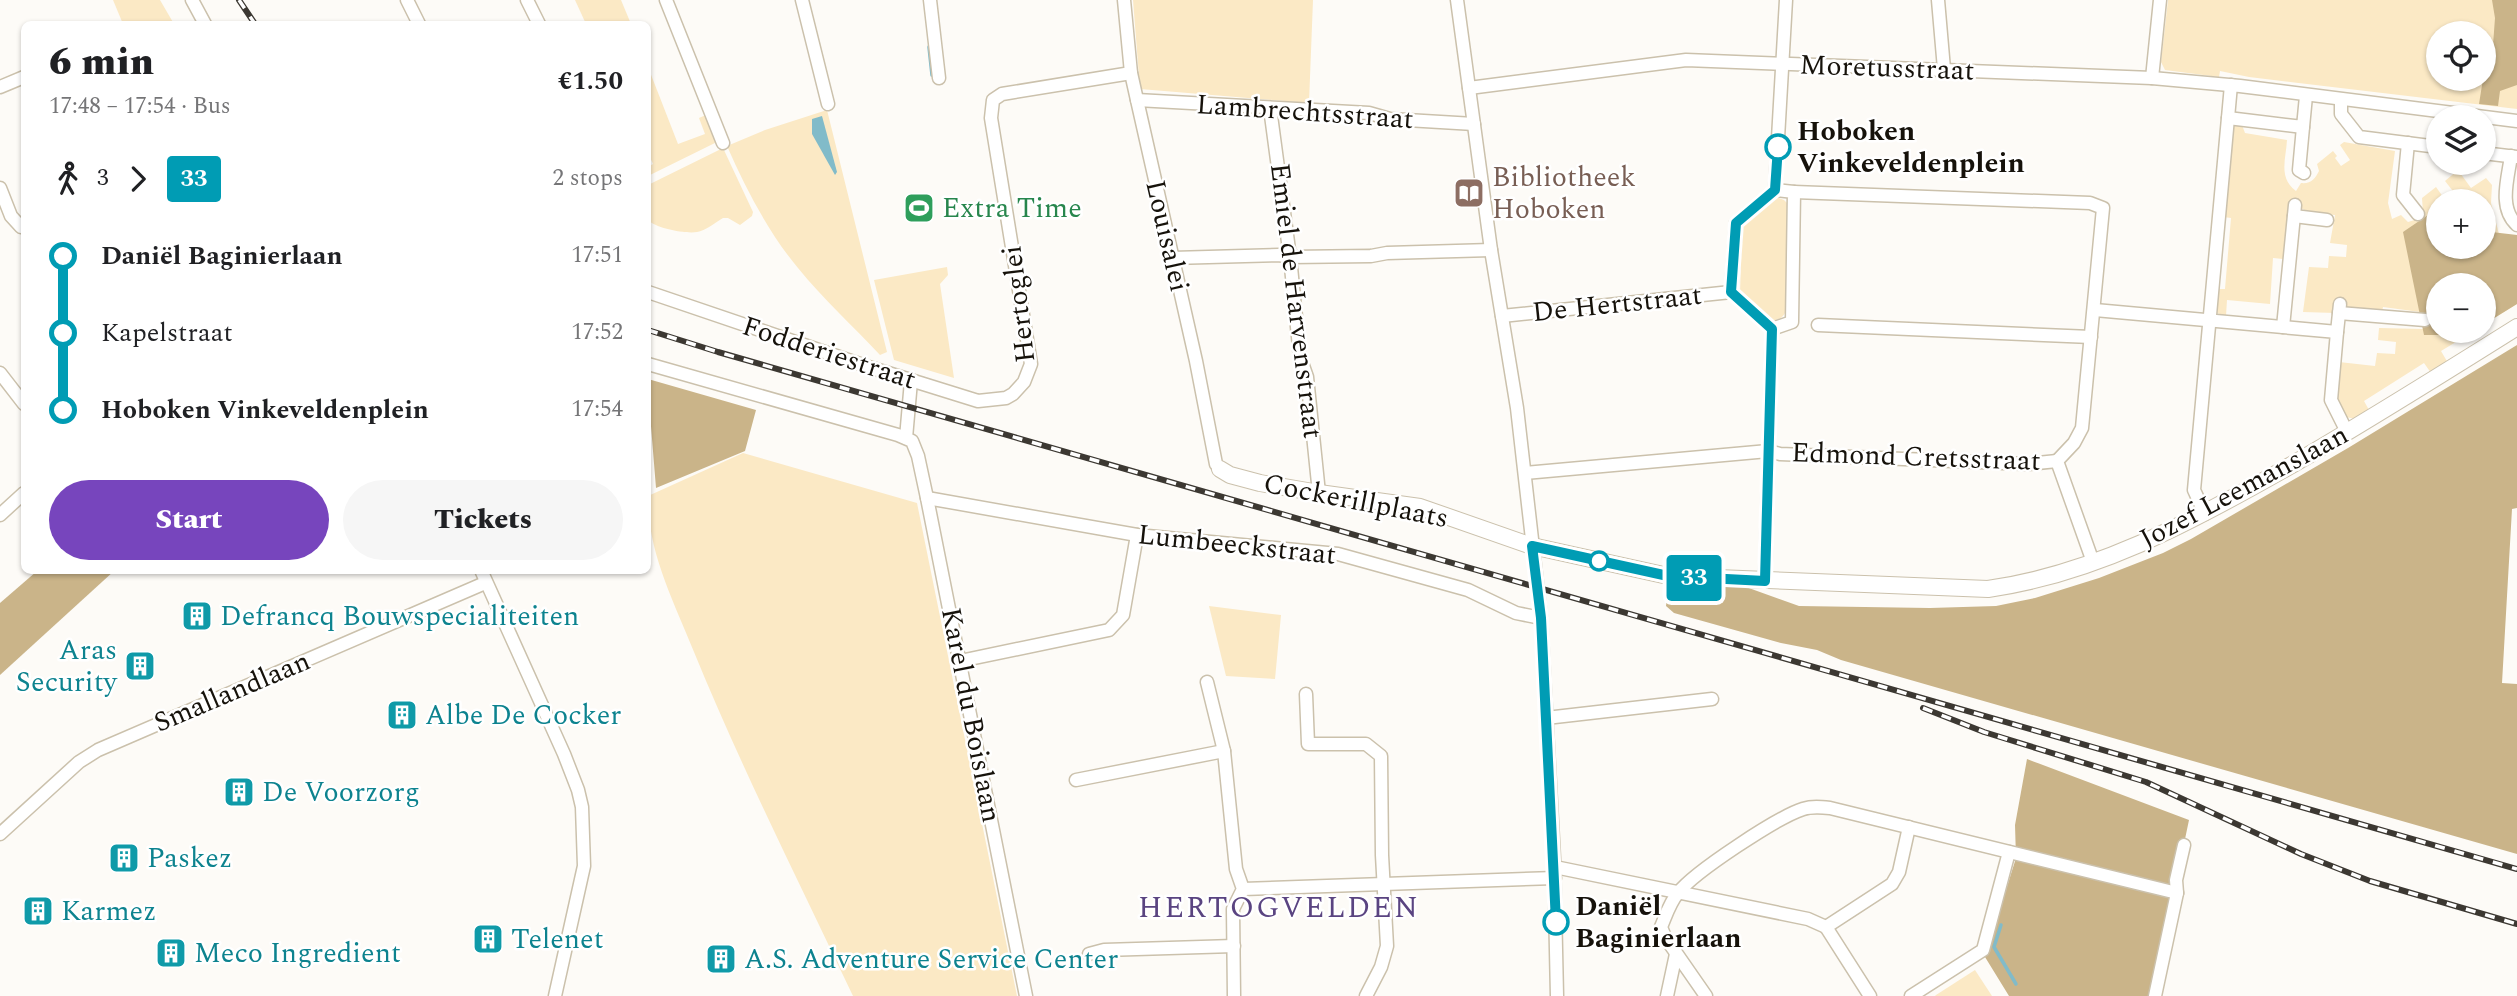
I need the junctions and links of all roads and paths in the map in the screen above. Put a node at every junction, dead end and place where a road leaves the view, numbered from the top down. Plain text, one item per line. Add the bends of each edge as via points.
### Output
1 (192, 0) edge
2 (407, 0) edge
3 (527, 0) edge
4 (666, 0) edge
5 (802, 0) edge
6 (930, 0) edge
7 (1124, 0) edge
8 (1457, 0) edge
9 (1786, 0) edge
10 (1938, 0) edge
11 (2160, 0) edge
12 (203, 21) edge
13 (418, 21) edge
14 (538, 21) edge
15 (1782, 64) junction
16 (1944, 69) junction
17 (1131, 73) junction
18 (21, 78) edge
19 (939, 78) dead end
20 (2152, 78) junction
21 (2231, 85) junction
22 (0, 87) edge
23 (1469, 88) junction
24 (2306, 96) junction
25 (1137, 100) junction
26 (2341, 100) junction
27 (828, 104) dead end
28 (1270, 108) junction
29 (2426, 111) edge
30 (2228, 118) junction
31 (2496, 119) edge
32 (2517, 121) edge
33 (1474, 124) junction
34 (2303, 127) junction
35 (723, 143) dead end
36 (2409, 143) junction
37 (2426, 145) edge
38 (2496, 155) edge
39 (2514, 157) edge
40 (2304, 173) dead end
41 (0, 188) edge
42 (1775, 190) junction
43 (1794, 191) junction
44 (2418, 214) dead end
45 (2327, 219) dead end
46 (2517, 225) edge
47 (21, 226) edge
48 (1492, 250) junction
49 (1290, 257) junction
50 (1172, 258) junction
51 (1731, 292) junction
52 (651, 293) edge
53 (2095, 310) junction
54 (1502, 316) junction
55 (2208, 320) junction
56 (2425, 320) dead end
57 (1818, 325) dead end
58 (2283, 327) junction
59 (2517, 327) edge
60 (1772, 329) junction
61 (2337, 332) junction
62 (2091, 337) junction
63 (651, 365) edge
64 (0, 373) edge
65 (911, 381) junction
66 (1013, 394) joint
67 (21, 400) edge
68 (2347, 432) junction
69 (906, 438) junction
70 (1768, 451) junction
71 (2057, 461) junction
72 (1220, 469) joint
73 (1525, 473) junction
74 (1319, 494) junction
75 (21, 496) edge
76 (927, 498) junction
77 (2205, 514) junction
78 (0, 515) edge
79 (1136, 536) junction
80 (1532, 546) junction
81 (2094, 562) junction
82 (483, 577) edge
83 (1765, 581) junction
84 (1541, 618) junction
85 (960, 661) junction
86 (1207, 682) dead end
87 (1306, 694) dead end
88 (1712, 699) dead end
89 (1546, 718) junction
90 (1224, 751) junction
91 (1076, 780) dead end
92 (1909, 827) junction
93 (0, 834) edge
94 (2184, 845) dead end
95 (2009, 852) junction
96 (1555, 873) junction
97 (1385, 883) junction
98 (1243, 889) junction
99 (1678, 892) junction
100 (2177, 893) junction
101 (1826, 927) junction
102 (1234, 946) junction
103 (1089, 954) dead end
104 (1676, 954) junction
105 (555, 996) edge
106 (1026, 996) edge
107 (1234, 996) edge
108 (1366, 996) edge
109 (1557, 996) edge
110 (1667, 996) edge
111 (1706, 996) edge
112 (1870, 996) edge
113 (1911, 996) edge
114 (2155, 996) edge

1 - 12 street
2 - 13 street
3 - 14 street
4 - 35 street
5 - 27 street
6 - 19 street
7 - 17 street, Louisalei
8 - 23 street
9 - 15 street
10 - 16 street
11 - 20 street
15 - 16 street, Moretusstraat
15 - 23 street, Moretusstraat via 1686,60
15 - 42 street
16 - 20 street, Moretusstraat
17 - 25 street, Louisalei
17 - 66 street, Hertoglei via 1002,94 992,104 1031,364
18 - 22 street
20 - 21 street, Moretusstraat
21 - 24 street, Moretusstraat
21 - 30 street
23 - 33 street
24 - 26 street, Moretusstraat
24 - 34 street
25 - 28 street, Lambrechtsstraat
25 - 50 street, Louisalei
26 - 29 street, Moretusstraat
26 - 36 street via 2341,114 2359,137
28 - 33 street, Lambrechtsstraat
28 - 49 street, Emiel de Harvenstraat
30 - 34 street
30 - 55 street
31 - 32 street, Moretusstraat
33 - 48 street
34 - 40 street via 2299,170
36 - 37 street
36 - 44 street via 2403,195
38 - 39 street
39 - 46 street via 2505,196 2509,218
41 - 47 street via 11,216
42 - 43 street
42 - 51 street via 1736,223
43 - 53 street via 2090,203 2103,208
43 - 60 street via 1792,322
45 - 58 street via 2295,211
48 - 49 street
48 - 54 street
49 - 50 street
49 - 74 street, Emiel de Harvenstraat
50 - 72 street, Louisalei
51 - 54 street, De Hertstraat
51 - 60 street
52 - 65 street, Fodderiestraat
53 - 55 street
53 - 62 street
54 - 73 street
55 - 58 street
55 - 77 street via 2194,490
56 - 61 street via 2340,309
57 - 62 street
58 - 61 street
59 - 68 street, Jozef Leemanslaan
60 - 70 street
61 - 68 street via 2331,400
62 - 71 street via 2082,428
63 - 69 street
64 - 67 street
65 - 66 street, Fodderiestraat via 978,401
65 - 69 street
68 - 77 street, Jozef Leemanslaan
69 - 76 street, Karel du Boislaan via 915,447
70 - 71 street, Edmond Cretsstraat via 2028,464
70 - 73 street, Edmond Cretsstraat
70 - 83 street
71 - 81 street
72 - 74 street, Cockerillplaats via 1259,483
73 - 80 street
74 - 80 street, Cockerillplaats via 1420,507
75 - 78 street
76 - 79 street, Lumbeeckstraat
76 - 85 street, Karel du Boislaan
77 - 81 street, Jozef Leemanslaan
79 - 84 street, Lumbeeckstraat via 1338,554 1468,590 1516,613
79 - 85 street via 1123,615 1109,630
80 - 83 street, Jozef Leemanslaan via 1668,576
80 - 84 street
81 - 83 street, Jozef Leemanslaan via 1988,589
82 - 93 street, Smallandlaan via 97,750
82 - 105 street via 564,754 582,807 584,866
84 - 89 street
85 - 106 street, Karel du Boislaan
86 - 90 street
87 - 97 street via 1308,744 1366,744 1381,756
88 - 89 street
89 - 96 street
90 - 91 street
90 - 98 street via 1236,869
92 - 95 street
92 - 99 street via 1811,807 1777,822
92 - 101 street via 1892,884
94 - 100 street
95 - 100 street
95 - 113 street via 1983,950
96 - 97 street
96 - 99 street
96 - 109 street
97 - 98 street
97 - 108 street via 1387,946
98 - 102 street via 1233,909
99 - 101 street via 1808,919
99 - 104 street via 1661,926
100 - 114 street
101 - 112 street
102 - 103 street
102 - 107 street
104 - 110 street
104 - 111 street

